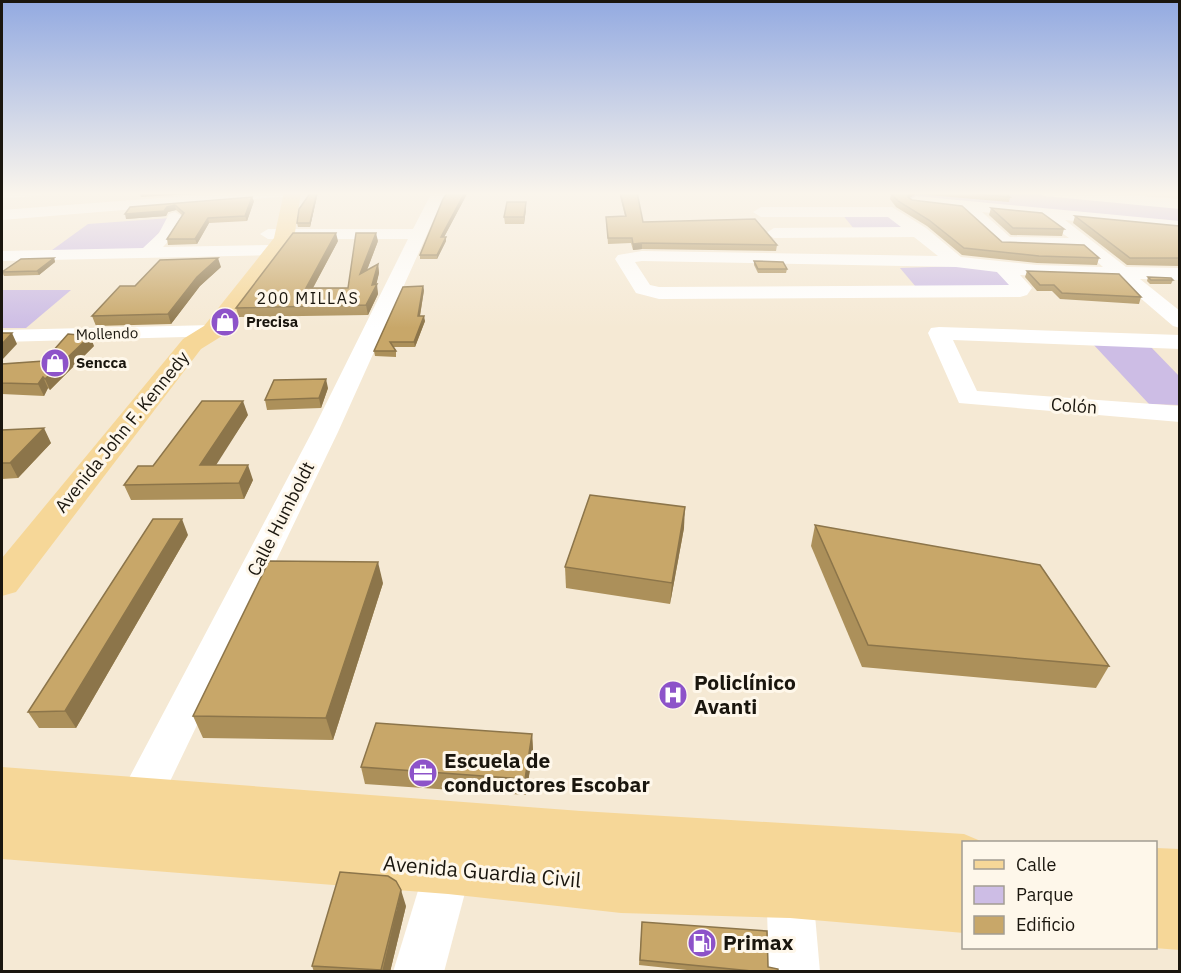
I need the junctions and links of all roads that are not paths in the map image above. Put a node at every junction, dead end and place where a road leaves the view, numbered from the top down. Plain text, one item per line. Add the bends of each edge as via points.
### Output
1 (163, 237) edge
2 (272, 237) edge
3 (347, 237) edge
4 (418, 237) edge
5 (777, 237) edge
6 (926, 237) edge
7 (1001, 237) edge
8 (1078, 237) edge
9 (271, 241) junction
10 (1087, 244) junction
11 (146, 254) junction
12 (2, 256) edge
13 (793, 260) junction
14 (956, 262) junction
15 (1003, 268) junction
16 (1122, 273) junction
17 (1179, 274) edge
18 (814, 293) junction
19 (1179, 322) edge
20 (204, 331) junction
21 (2, 336) edge
22 (1179, 342) edge
23 (1179, 414) edge
24 (18, 539) edge
25 (2, 583) edge
26 (2, 789) edge
27 (129, 821) junction
28 (2, 835) edge
29 (454, 846) junction
30 (962, 860) edge
31 (788, 869) junction
32 (1157, 874) edge
33 (1179, 875) edge
34 (962, 905) edge
35 (1157, 920) edge
36 (1179, 922) edge
37 (418, 972) edge
38 (795, 972) edge

1 - 11 street
2 - 9 main road, Avenida John F. Kennedy
3 - 9 street
4 - 27 street, Calle Humboldt
5 - 13 street
6 - 14 street
7 - 10 street via 1006,242
8 - 10 street
9 - 11 street
9 - 20 main road, Avenida John F. Kennedy
10 - 16 street
11 - 12 street
13 - 14 street
13 - 18 street
13 - 18 street via 642,256 624,259 643,289 650,292
14 - 15 street
15 - 16 street
15 - 18 street via 1022,288 1020,291
16 - 17 street
16 - 19 street
20 - 21 street, Mollendo
20 - 24 main road, Avenida John F. Kennedy via 149,387
22 - 23 street, Colón via 939,333 968,398
24 - 25 main road, Avenida John F. Kennedy
26 - 27 main road, Avenida Guardia Civil
27 - 28 main road, Avenida Guardia Civil
27 - 29 main road, Avenida Guardia Civil
29 - 31 main road, Avenida Guardia Civil via 621,886
29 - 37 street
30 - 31 main road, Avenida Guardia Civil
31 - 34 main road, Avenida Guardia Civil
31 - 38 street
32 - 33 main road
35 - 36 main road

